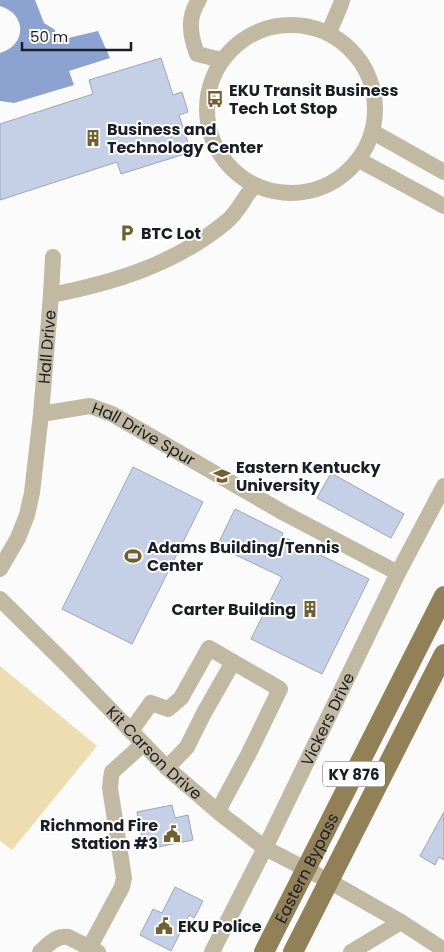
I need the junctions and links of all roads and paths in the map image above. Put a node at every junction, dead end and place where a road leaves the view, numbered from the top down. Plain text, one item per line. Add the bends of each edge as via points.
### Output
1 (199, 0) edge
2 (342, 0) edge
3 (329, 32) junction
4 (222, 60) junction
5 (373, 132) junction
6 (359, 160) junction
7 (444, 172) edge
8 (254, 186) junction
9 (444, 206) edge
10 (53, 257) dead end
11 (50, 295) junction
12 (41, 414) junction
13 (444, 486) edge
14 (0, 569) edge
15 (398, 573) junction
16 (444, 596) edge
17 (0, 599) edge
18 (444, 654) edge
19 (233, 662) junction
20 (131, 731) junction
21 (143, 744) junction
22 (167, 768) junction
23 (218, 811) junction
24 (265, 848) junction
25 (306, 869) junction
26 (329, 881) junction
27 (401, 922) junction
28 (444, 950) edge
29 (92, 951) edge
30 (40, 952) edge
31 (212, 952) edge
32 (264, 952) edge
33 (293, 952) edge
34 (351, 952) edge

1 - 4 street via 190,24 196,54
2 - 3 street
3 - 4 street via 304,25 277,25 252,33
3 - 5 street via 348,46 370,78 376,108
4 - 8 street via 212,80 207,102 208,126 217,149 231,168
5 - 6 street
5 - 7 street
6 - 8 street via 337,180 309,192 279,193
6 - 9 street
8 - 11 street, Hall Drive via 232,217 178,255 107,282
10 - 11 street
11 - 12 street, Hall Drive
12 - 14 street, Hall Drive via 30,504 18,538
12 - 15 street, Hall Drive Spur via 90,406 112,414 284,513
13 - 15 street, Vickers Drive
15 - 24 street, Vickers Drive
16 - 25 main road, Eastern Bypass / KY 876
17 - 20 street, Kit Carson Drive
18 - 26 main road, Eastern Bypass / KY 876
19 - 20 street via 209,648 181,698 168,709 151,703
19 - 22 street via 187,747
19 - 23 street via 280,689
20 - 21 street, Kit Carson Drive
21 - 22 street, Kit Carson Drive
21 - 29 street via 112,772 110,778 124,878
22 - 23 street, Kit Carson Drive
23 - 24 street, Kit Carson Drive
24 - 25 street, Kit Carson Drive
24 - 31 street, Vickers Drive
25 - 26 street, Kit Carson Drive
25 - 32 main road, Eastern Bypass / KY 876
26 - 27 street, Kit Carson Drive
26 - 33 main road, Eastern Bypass / KY 876
27 - 28 street, Kit Carson Drive
27 - 34 street
29 - 30 street via 63,936

